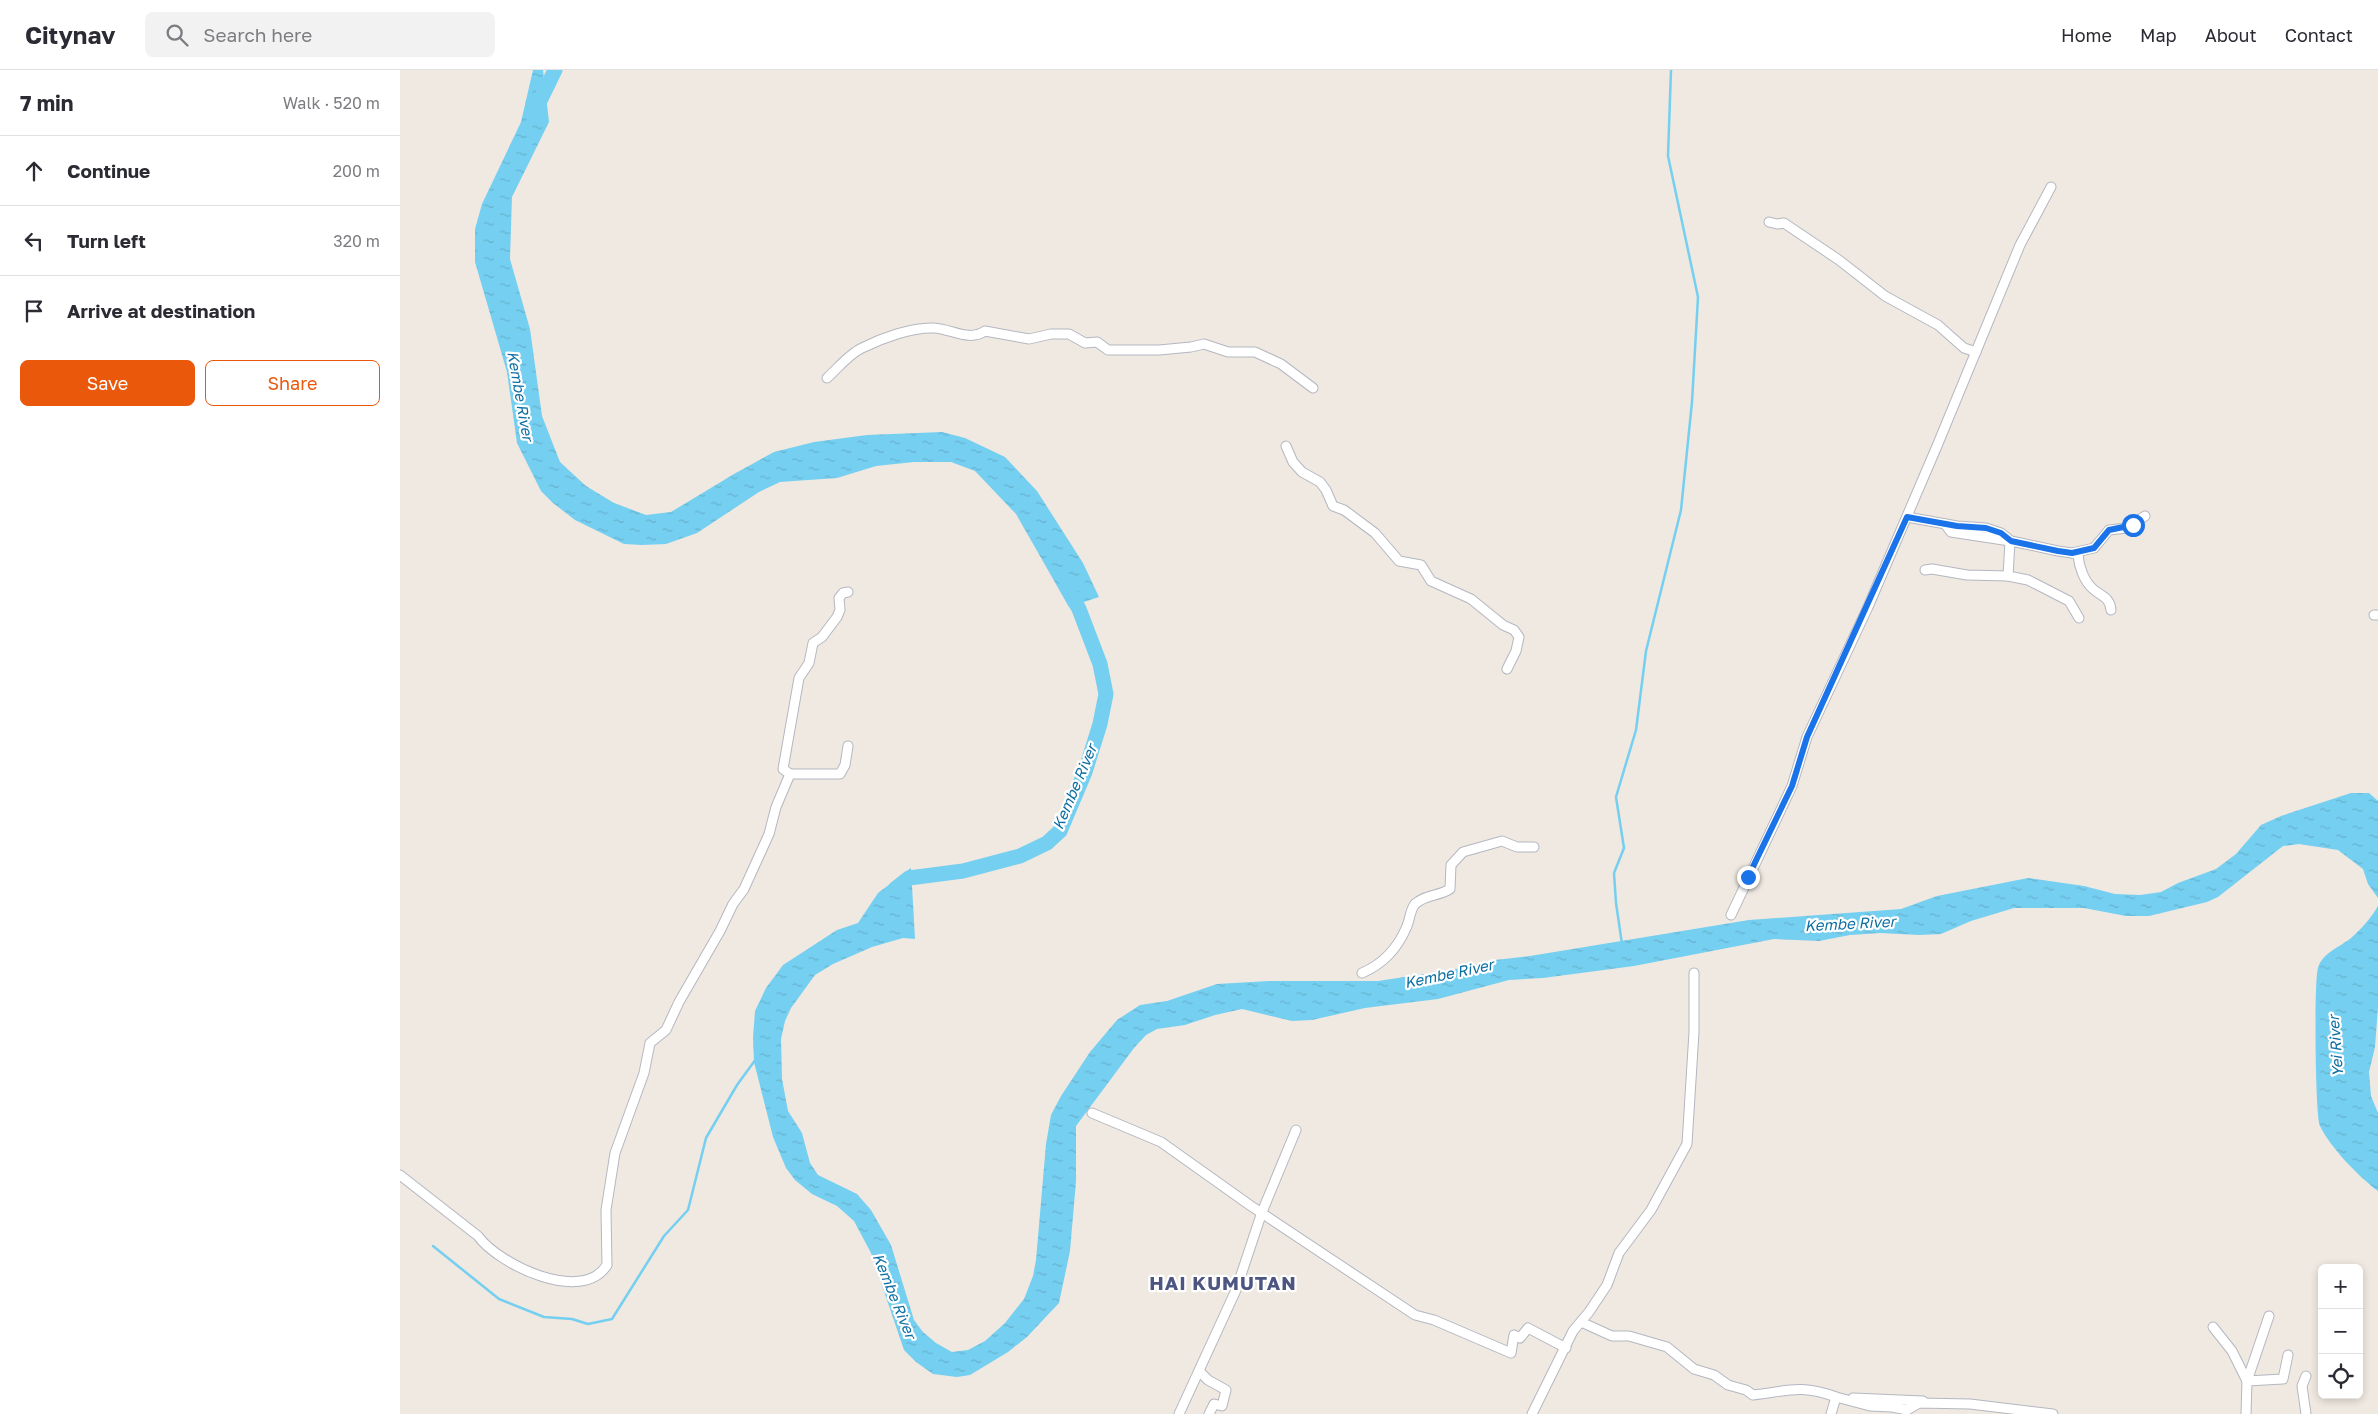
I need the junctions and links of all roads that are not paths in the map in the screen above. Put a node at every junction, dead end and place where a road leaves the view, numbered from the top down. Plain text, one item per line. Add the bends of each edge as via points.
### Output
1 (2051, 187) dead end
2 (1769, 222) dead end
3 (1976, 352) junction
4 (827, 378) dead end
5 (1313, 388) dead end
6 (1286, 446) dead end
7 (2145, 516) dead end
8 (1907, 517) junction
9 (2010, 541) junction
10 (2072, 553) junction
11 (1925, 570) dead end
12 (2008, 576) junction
13 (848, 592) dead end
14 (2111, 610) dead end
15 (2079, 618) dead end
16 (1507, 669) dead end
17 (848, 746) dead end
18 (790, 774) junction
19 (1534, 847) dead end
20 (1730, 915) dead end
21 (1362, 973) dead end
22 (1694, 973) dead end
23 (1092, 1113) dead end
24 (1296, 1130) dead end
25 (400, 1175) edge
26 (1262, 1212) junction
27 (2269, 1316) dead end
28 (1581, 1322) junction
29 (2213, 1327) dead end
30 (1566, 1348) junction
31 (2288, 1355) dead end
32 (1198, 1371) junction
33 (2306, 1376) dead end
34 (2247, 1381) junction
35 (1841, 1398) junction
36 (1179, 1414) edge
37 (1209, 1414) edge
38 (1532, 1414) edge
39 (1831, 1414) edge
40 (2053, 1414) edge
41 (2246, 1414) edge
42 (2306, 1414) edge

1 - 3 street via 2020,245
2 - 3 street via 1784,223 1885,296 1938,325 1964,348
3 - 8 street
4 - 5 street via 862,348 910,331 932,328 964,336 978,336 985,331 1030,339 1069,334 1085,343 1097,342 1108,350 1159,350 1204,344 1228,352 1255,352 1281,364
6 - 16 street via 1302,472 1320,482 1333,506 1344,510 1374,533 1399,561 1421,565 1431,581 1471,599 1514,630 1518,638 1516,652
7 - 10 street via 2127,528 2109,530 2094,548
8 - 9 street via 1986,528 2001,533
8 - 20 street via 1807,737 1792,786
9 - 10 street
9 - 12 street
10 - 14 street via 2078,555 2080,569 2093,589 2111,602
11 - 12 street
12 - 15 street via 2028,580 2069,601
13 - 18 street via 839,598 840,610 836,617 813,643 809,663 799,678 783,769
17 - 18 street via 840,774
18 - 25 street via 769,834 744,889 666,1030 650,1043 644,1073 615,1153 606,1210 607,1265 603,1272 576,1281 559,1280 524,1269 485,1246 478,1236
19 - 21 street via 1518,847 1502,841 1463,852 1451,864 1450,889 1417,902 1397,946 1377,966
22 - 28 street via 1687,1144 1652,1210 1619,1253 1607,1285
23 - 26 street via 1161,1142
24 - 26 street
26 - 30 street via 1415,1315 1511,1352 1514,1335 1520,1338 1528,1328
26 - 32 street via 1236,1290
27 - 34 street
28 - 30 street
28 - 35 street via 1612,1336 1628,1336 1667,1347 1694,1369 1754,1395 1811,1388
29 - 34 street via 2232,1352
30 - 38 street
31 - 34 street via 2283,1379
32 - 36 street
32 - 37 street via 1226,1390 1222,1406 1214,1404
33 - 42 street via 2302,1386
34 - 41 street
35 - 39 street
35 - 40 street via 1870,1406 1906,1410 1919,1403 1970,1404

